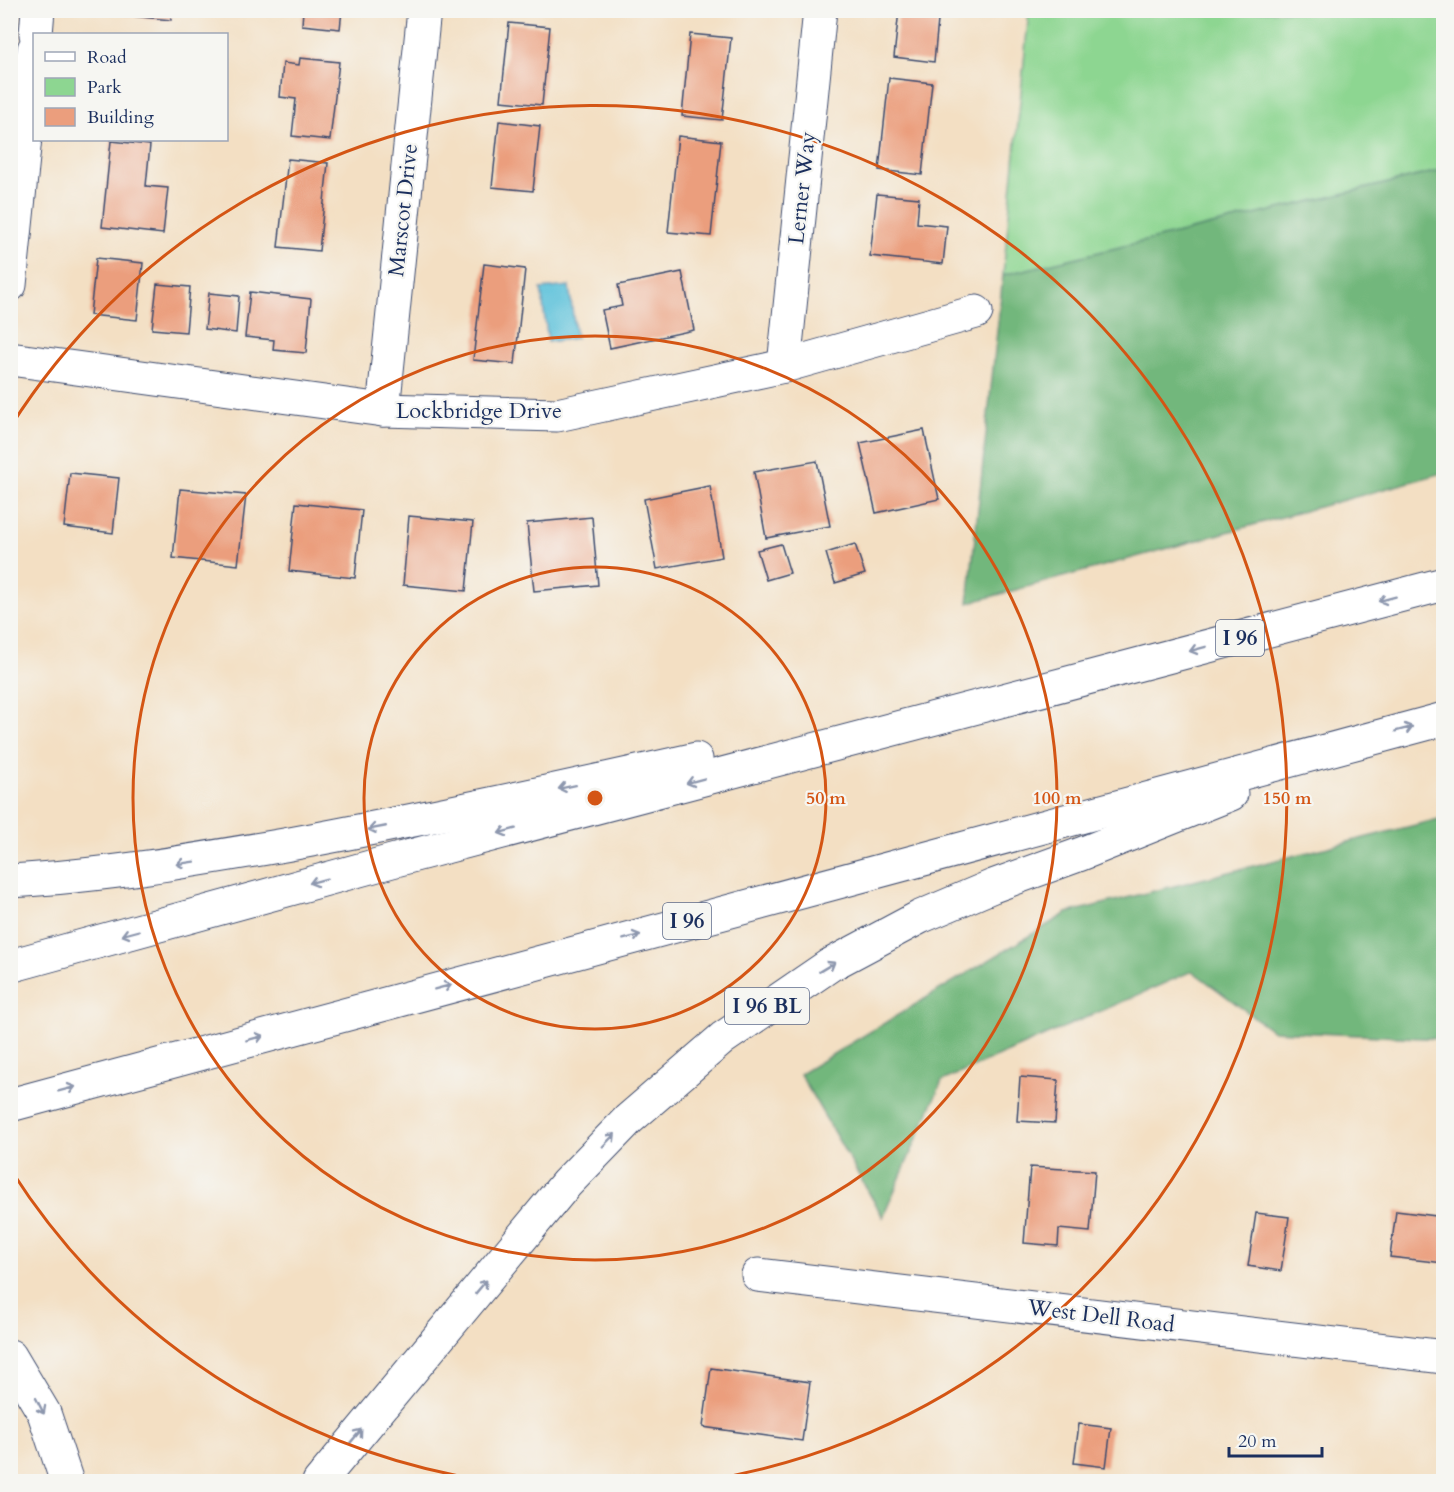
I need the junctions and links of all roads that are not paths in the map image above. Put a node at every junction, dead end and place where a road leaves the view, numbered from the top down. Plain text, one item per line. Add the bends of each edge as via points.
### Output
1 (38, 10) edge
2 (424, 10) edge
3 (820, 10) edge
4 (36, 33) edge
5 (33, 59) edge
6 (10, 285) edge
7 (976, 312) dead end
8 (10, 359) edge
9 (784, 366) junction
10 (382, 410) junction
11 (1443, 584) edge
12 (1036, 692) junction
13 (1443, 719) edge
14 (1365, 740) junction
15 (10, 881) edge
16 (10, 966) edge
17 (10, 1105) edge
18 (758, 1275) dead end
19 (10, 1356) edge
20 (1443, 1357) edge
21 (67, 1482) edge
22 (319, 1482) edge

1 - 4 main road
2 - 10 main road, Marscot Drive
3 - 9 main road, Lerner Way
5 - 6 main road
7 - 9 main road, Lockbridge Drive
8 - 10 main road, Lockbridge Drive
9 - 10 main road, Lockbridge Drive via 558,415
11 -> 12 main road, I 96
12 -> 15 main road via 718,754 342,834 138,870
12 -> 16 main road, I 96
14 -> 13 main road, I 96
17 -> 14 main road, I 96
22 -> 14 main road, I 96 BL via 587,1162 664,1086 762,1009 830,965 960,899
18 - 20 main road, West Dell Road
19 -> 21 main road via 44,1413

